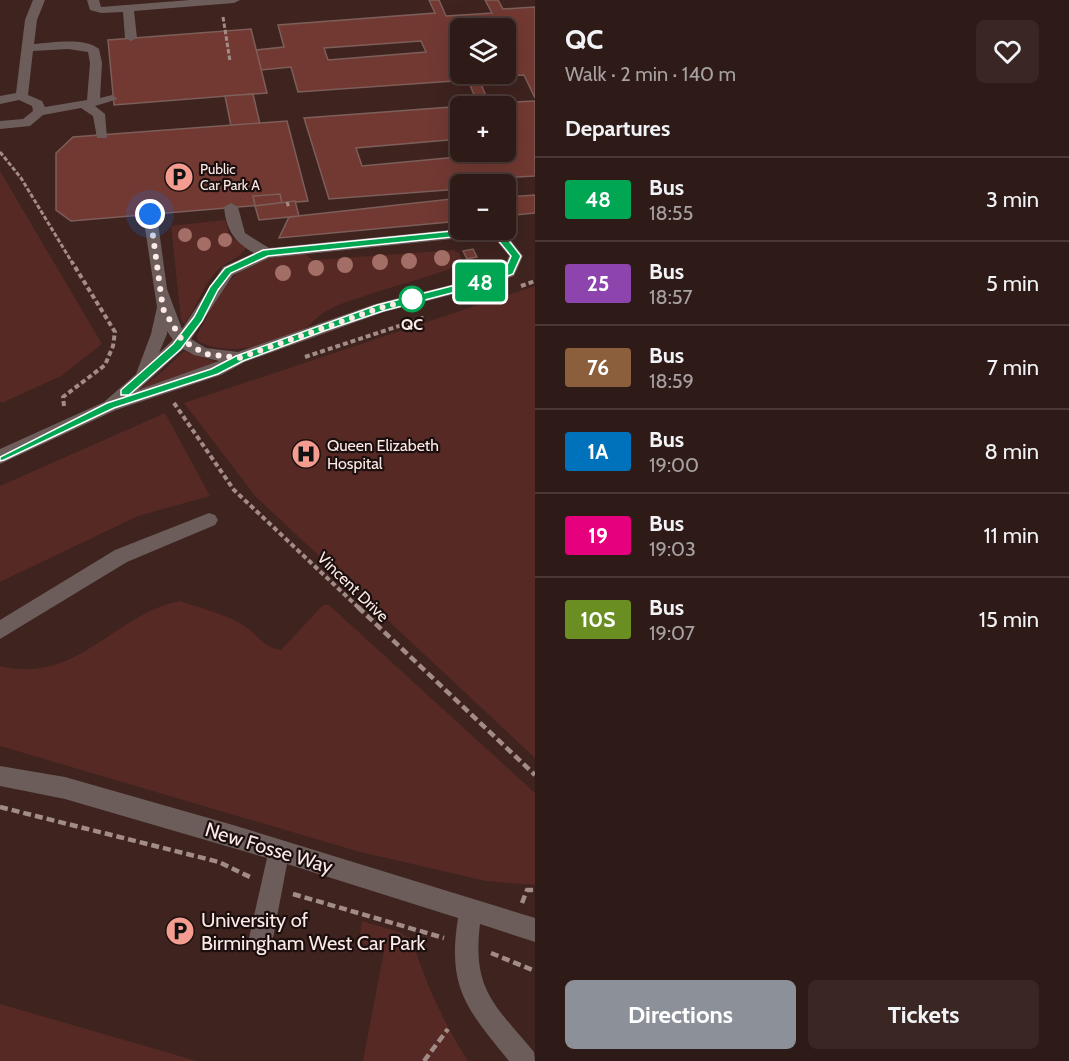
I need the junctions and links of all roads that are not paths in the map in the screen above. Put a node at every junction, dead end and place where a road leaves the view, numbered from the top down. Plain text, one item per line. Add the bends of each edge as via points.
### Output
1 (39, 0) edge
2 (93, 0) edge
3 (234, 0) edge
4 (220, 1) edge
5 (128, 8) junction
6 (131, 38) dead end
7 (30, 48) junction
8 (22, 97) junction
9 (112, 99) dead end
10 (0, 100) edge
11 (93, 102) junction
12 (75, 104) junction
13 (39, 112) junction
14 (0, 125) edge
15 (102, 135) dead end
16 (231, 207) dead end
17 (150, 214) dead end
18 (267, 253) junction
19 (163, 309) junction
20 (182, 340) junction
21 (239, 358) junction
22 (139, 380) junction
23 (110, 406) junction
24 (0, 457) edge
25 (208, 520) dead end
26 (0, 630) edge
27 (0, 776) edge
28 (279, 851) junction
29 (471, 909) junction
30 (535, 930) edge
31 (261, 938) dead end
32 (525, 1061) edge

1 - 7 street via 31,20
2 - 5 street via 94,8 101,10
3 - 4 street
4 - 5 street
5 - 6 street
7 - 8 street
7 - 11 street via 93,49
8 - 10 street
8 - 13 street via 38,104
9 - 11 street
11 - 12 street
12 - 13 street
12 - 15 street via 99,114
13 - 14 street via 26,123
16 - 18 street via 233,229 250,246
17 - 19 street
18 - 20 street via 228,271
18 - 21 street via 472,232 500,236 516,256 509,272 490,280 380,308
19 - 20 street
19 - 22 street via 152,355
20 - 21 street via 205,354
20 - 22 street
21 - 23 street via 214,371
22 - 23 street
23 - 24 street
25 - 26 street via 121,556
27 - 28 street, New Fosse Way via 65,788
28 - 29 street, New Fosse Way
28 - 31 street
29 - 30 street, New Fosse Way
29 - 32 street via 467,976 483,1006

